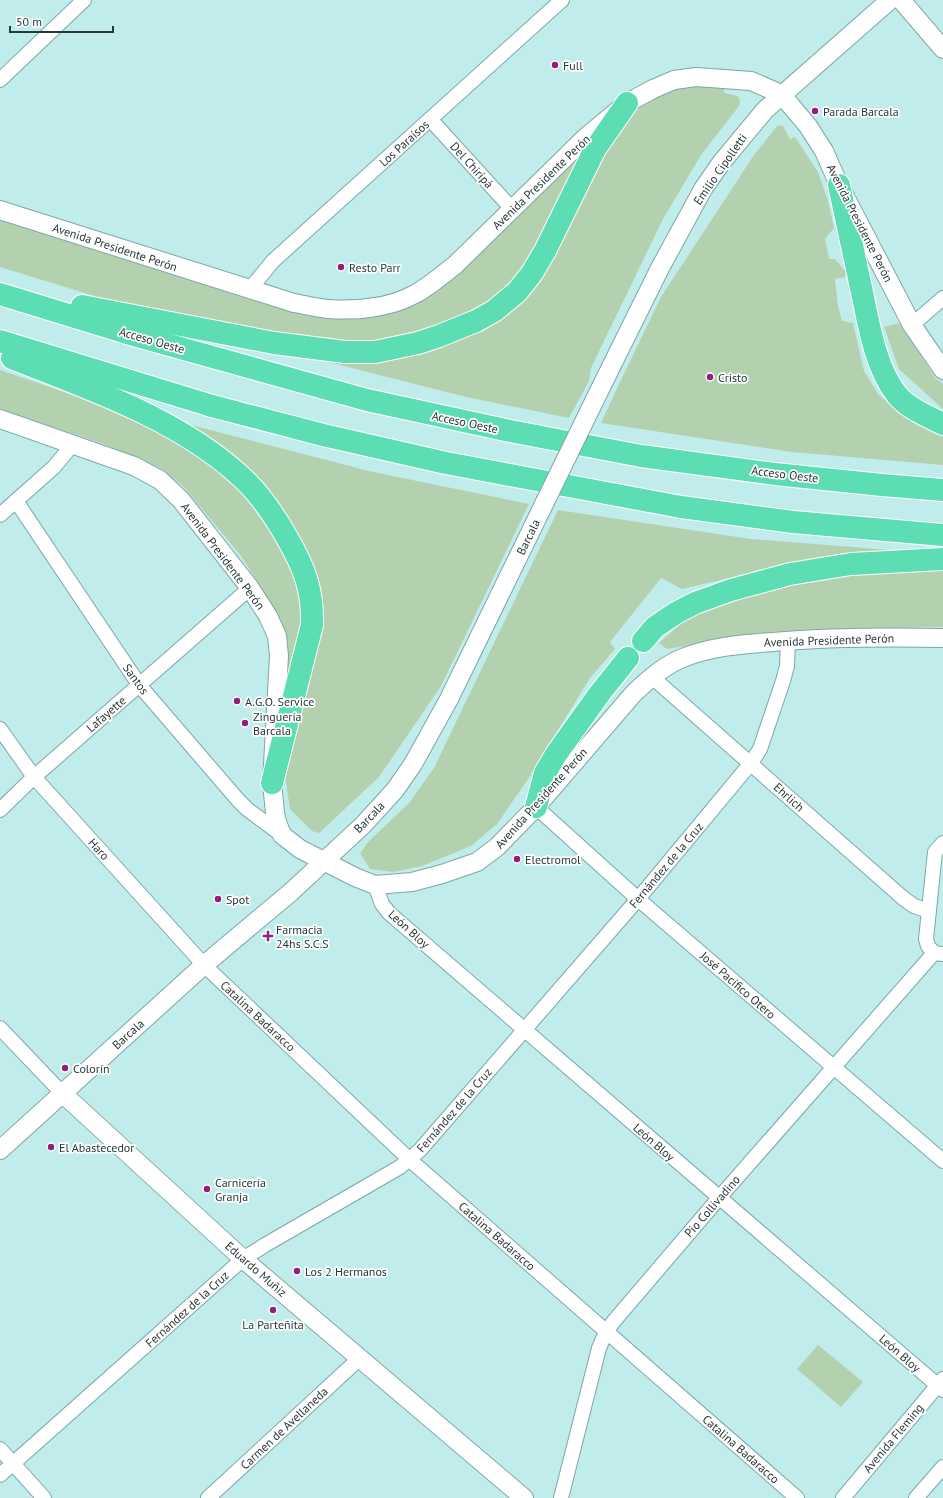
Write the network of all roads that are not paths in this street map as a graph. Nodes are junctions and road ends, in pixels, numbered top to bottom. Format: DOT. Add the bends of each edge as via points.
graph roads {
  1 [pos="84,0"];
  2 [pos="562,0"];
  3 [pos="890,0"];
  4 [pos="901,0"];
  5 [pos="943,49"];
  6 [pos="0,80"];
  7 [pos="782,94"];
  8 [pos="627,103"];
  9 [pos="430,119"];
  10 [pos="839,185"];
  11 [pos="0,210"];
  12 [pos="513,210"];
  13 [pos="0,289"];
  14 [pos="250,289"];
  15 [pos="0,294"];
  16 [pos="943,298"];
  17 [pos="912,325"];
  18 [pos="0,341"];
  19 [pos="0,353"];
  20 [pos="943,370"];
  21 [pos="604,381"];
  22 [pos="0,419"];
  23 [pos="943,424"];
  24 [pos="73,444"];
  25 [pos="943,490"];
  26 [pos="16,501"];
  27 [pos="0,515"];
  28 [pos="943,535"];
  29 [pos="943,560"];
  30 [pos="250,588"];
  31 [pos="943,638"];
  32 [pos="643,641"];
  33 [pos="788,641"];
  34 [pos="628,658"];
  35 [pos="652,677"];
  36 [pos="140,686"];
  37 [pos="0,729"];
  38 [pos="751,763"];
  39 [pos="34,777"];
  40 [pos="272,783"];
  41 [pos="536,807"];
  42 [pos="0,810"];
  43 [pos="282,835"];
  44 [pos="943,843"];
  45 [pos="324,860"];
  46 [pos="375,885"];
  47 [pos="638,899"];
  48 [pos="929,911"];
  49 [pos="938,954"];
  50 [pos="204,965"];
  51 [pos="0,1028"];
  52 [pos="525,1029"];
  53 [pos="834,1067"];
  54 [pos="62,1093"];
  55 [pos="0,1150"];
  56 [pos="410,1160"];
  57 [pos="943,1161"];
  58 [pos="719,1198"];
  59 [pos="243,1259"];
  60 [pos="606,1332"];
  61 [pos="360,1358"];
  62 [pos="941,1385"];
  63 [pos="0,1449"];
  64 [pos="13,1463"];
  65 [pos="943,1467"];
  66 [pos="0,1475"];
  67 [pos="44,1498"];
  68 [pos="208,1498"];
  69 [pos="524,1498"];
  70 [pos="561,1498"];
  71 [pos="797,1498"];
  72 [pos="843,1498"];
  73 [pos="916,1498"];
  1 -- 6 [label="street"];
  2 -- 9 [label="street, Los Paraísos"];
  3 -- 7 [label="street, Emilio Cipolletti"];
  4 -- 5 [label="street"];
  7 -- 8 [label="street, Avenida Presidente Perón" via="751,81 696,77 674,80"];
  7 -- 10 [label="street, Avenida Presidente Perón" via="824,151"];
  7 -- 21 [label="street, Emilio Cipolletti" via="745,132 703,189 660,268"];
  8 -- 12 [label="street, Avenida Presidente Perón" via="586,137"];
  8 -- 13 [label="highway" via="595,149 545,251 517,292 494,312 418,343 375,352 345,352 274,343"];
  9 -- 12 [label="street, Del Chiripá"];
  9 -- 14 [label="street, Los Paraísos" via="273,261"];
  10 -- 17 [label="street, Avenida Presidente Perón"];
  10 -- 23 [label="highway" via="880,365 887,381 908,406"];
  11 -- 14 [label="street, Avenida Presidente Perón"];
  12 -- 14 [label="street, Avenida Presidente Perón" via="435,282 414,295 397,301 353,310 327,309 294,303"];
  15 -- 25 [label="highway, Acceso Oeste" via="137,336 367,400 510,431 641,456 767,473"];
  16 -- 17 [label="street"];
  17 -- 20 [label="street, Avenida Presidente Perón"];
  18 -- 28 [label="highway" via="212,406 446,463 681,507 793,522"];
  19 -- 40 [label="highway" via="110,397 178,430 239,474 282,529 305,573 312,606 312,625"];
  21 -- 45 [label="street, Barcala, bridge" via="449,699 413,764 395,790 363,825"];
  22 -- 24 [label="street, Avenida Presidente Perón"];
  24 -- 26 [label="street" via="54,467"];
  24 -- 30 [label="street, Avenida Presidente Perón" via="134,466 160,480 181,500"];
  26 -- 27 [label="street"];
  26 -- 36 [label="street, Santos"];
  29 -- 32 [label="highway" via="851,564 790,574 695,603 655,627"];
  30 -- 36 [label="street, Lafayette"];
  30 -- 40 [label="street, Avenida Presidente Perón" via="268,616 276,636 279,656"];
  31 -- 33 [label="street, Avenida Presidente Perón" via="838,638"];
  33 -- 35 [label="street, Avenida Presidente Perón" via="738,645 705,651 677,660"];
  33 -- 38 [label="street, Fernández de la Cruz" via="787,666 783,681 760,749"];
  34 -- 41 [label="highway" via="600,692 557,753 545,773"];
  35 -- 38 [label="street, Ehrlich"];
  35 -- 41 [label="street, Avenida Presidente Perón" via="634,693"];
  36 -- 39 [label="street, Lafayette"];
  36 -- 43 [label="street, Santos" via="238,800"];
  37 -- 39 [label="street, Haro"];
  38 -- 47 [label="street, Fernández de la Cruz"];
  38 -- 48 [label="street, Ehrlich" via="903,898 914,906"];
  39 -- 42 [label="street, Lafayette"];
  39 -- 50 [label="street, Haro"];
  40 -- 43 [label="street, Avenida Presidente Perón" via="276,818"];
  41 -- 46 [label="street, Avenida Presidente Perón" via="497,847 477,862 412,882"];
  41 -- 47 [label="street, José Pacífico Otero"];
  43 -- 45 [label="street, Avenida Presidente Perón" via="300,849"];
  44 -- 48 [label="street" via="935,852"];
  45 -- 46 [label="street, Avenida Presidente Perón"];
  45 -- 50 [label="street, Barcala" via="291,892"];
  46 -- 52 [label="street, León Bloy" via="382,904 389,913"];
  47 -- 52 [label="street, Fernández de la Cruz"];
  47 -- 53 [label="street, José Pacífico Otero"];
  48 -- 49 [label="street" via="926,939 928,946"];
  49 -- 53 [label="street, Pio Collivadino"];
  50 -- 54 [label="street, Barcala"];
  50 -- 56 [label="street, Catalina Badaracco"];
  51 -- 54 [label="street, Eduardo Muñiz"];
  52 -- 56 [label="street, Fernández de la Cruz"];
  52 -- 58 [label="street, León Bloy"];
  53 -- 57 [label="street, José Pacífico Otero"];
  53 -- 58 [label="street, Pio Collivadino"];
  54 -- 55 [label="street, Barcala"];
  54 -- 59 [label="street, Eduardo Muñiz"];
  56 -- 59 [label="street, Fernández de la Cruz"];
  56 -- 60 [label="street, Catalina Badaracco"];
  58 -- 60 [label="street, Pio Collivadino"];
  58 -- 62 [label="street, León Bloy"];
  59 -- 61 [label="street, Eduardo Muñiz"];
  59 -- 64 [label="street, Fernández de la Cruz"];
  60 -- 70 [label="street, Pio Collivadino" via="599,1348"];
  60 -- 71 [label="street, Catalina Badaracco"];
  61 -- 68 [label="street, Carmen de Avellaneda"];
  61 -- 69 [label="street, Eduardo Muñiz"];
  62 -- 72 [label="street, Avenida Fleming"];
  63 -- 64 [label="street"];
  64 -- 66 [label="street, Fernández de la Cruz"];
  64 -- 67 [label="street"];
  65 -- 73 [label="street"];
}
